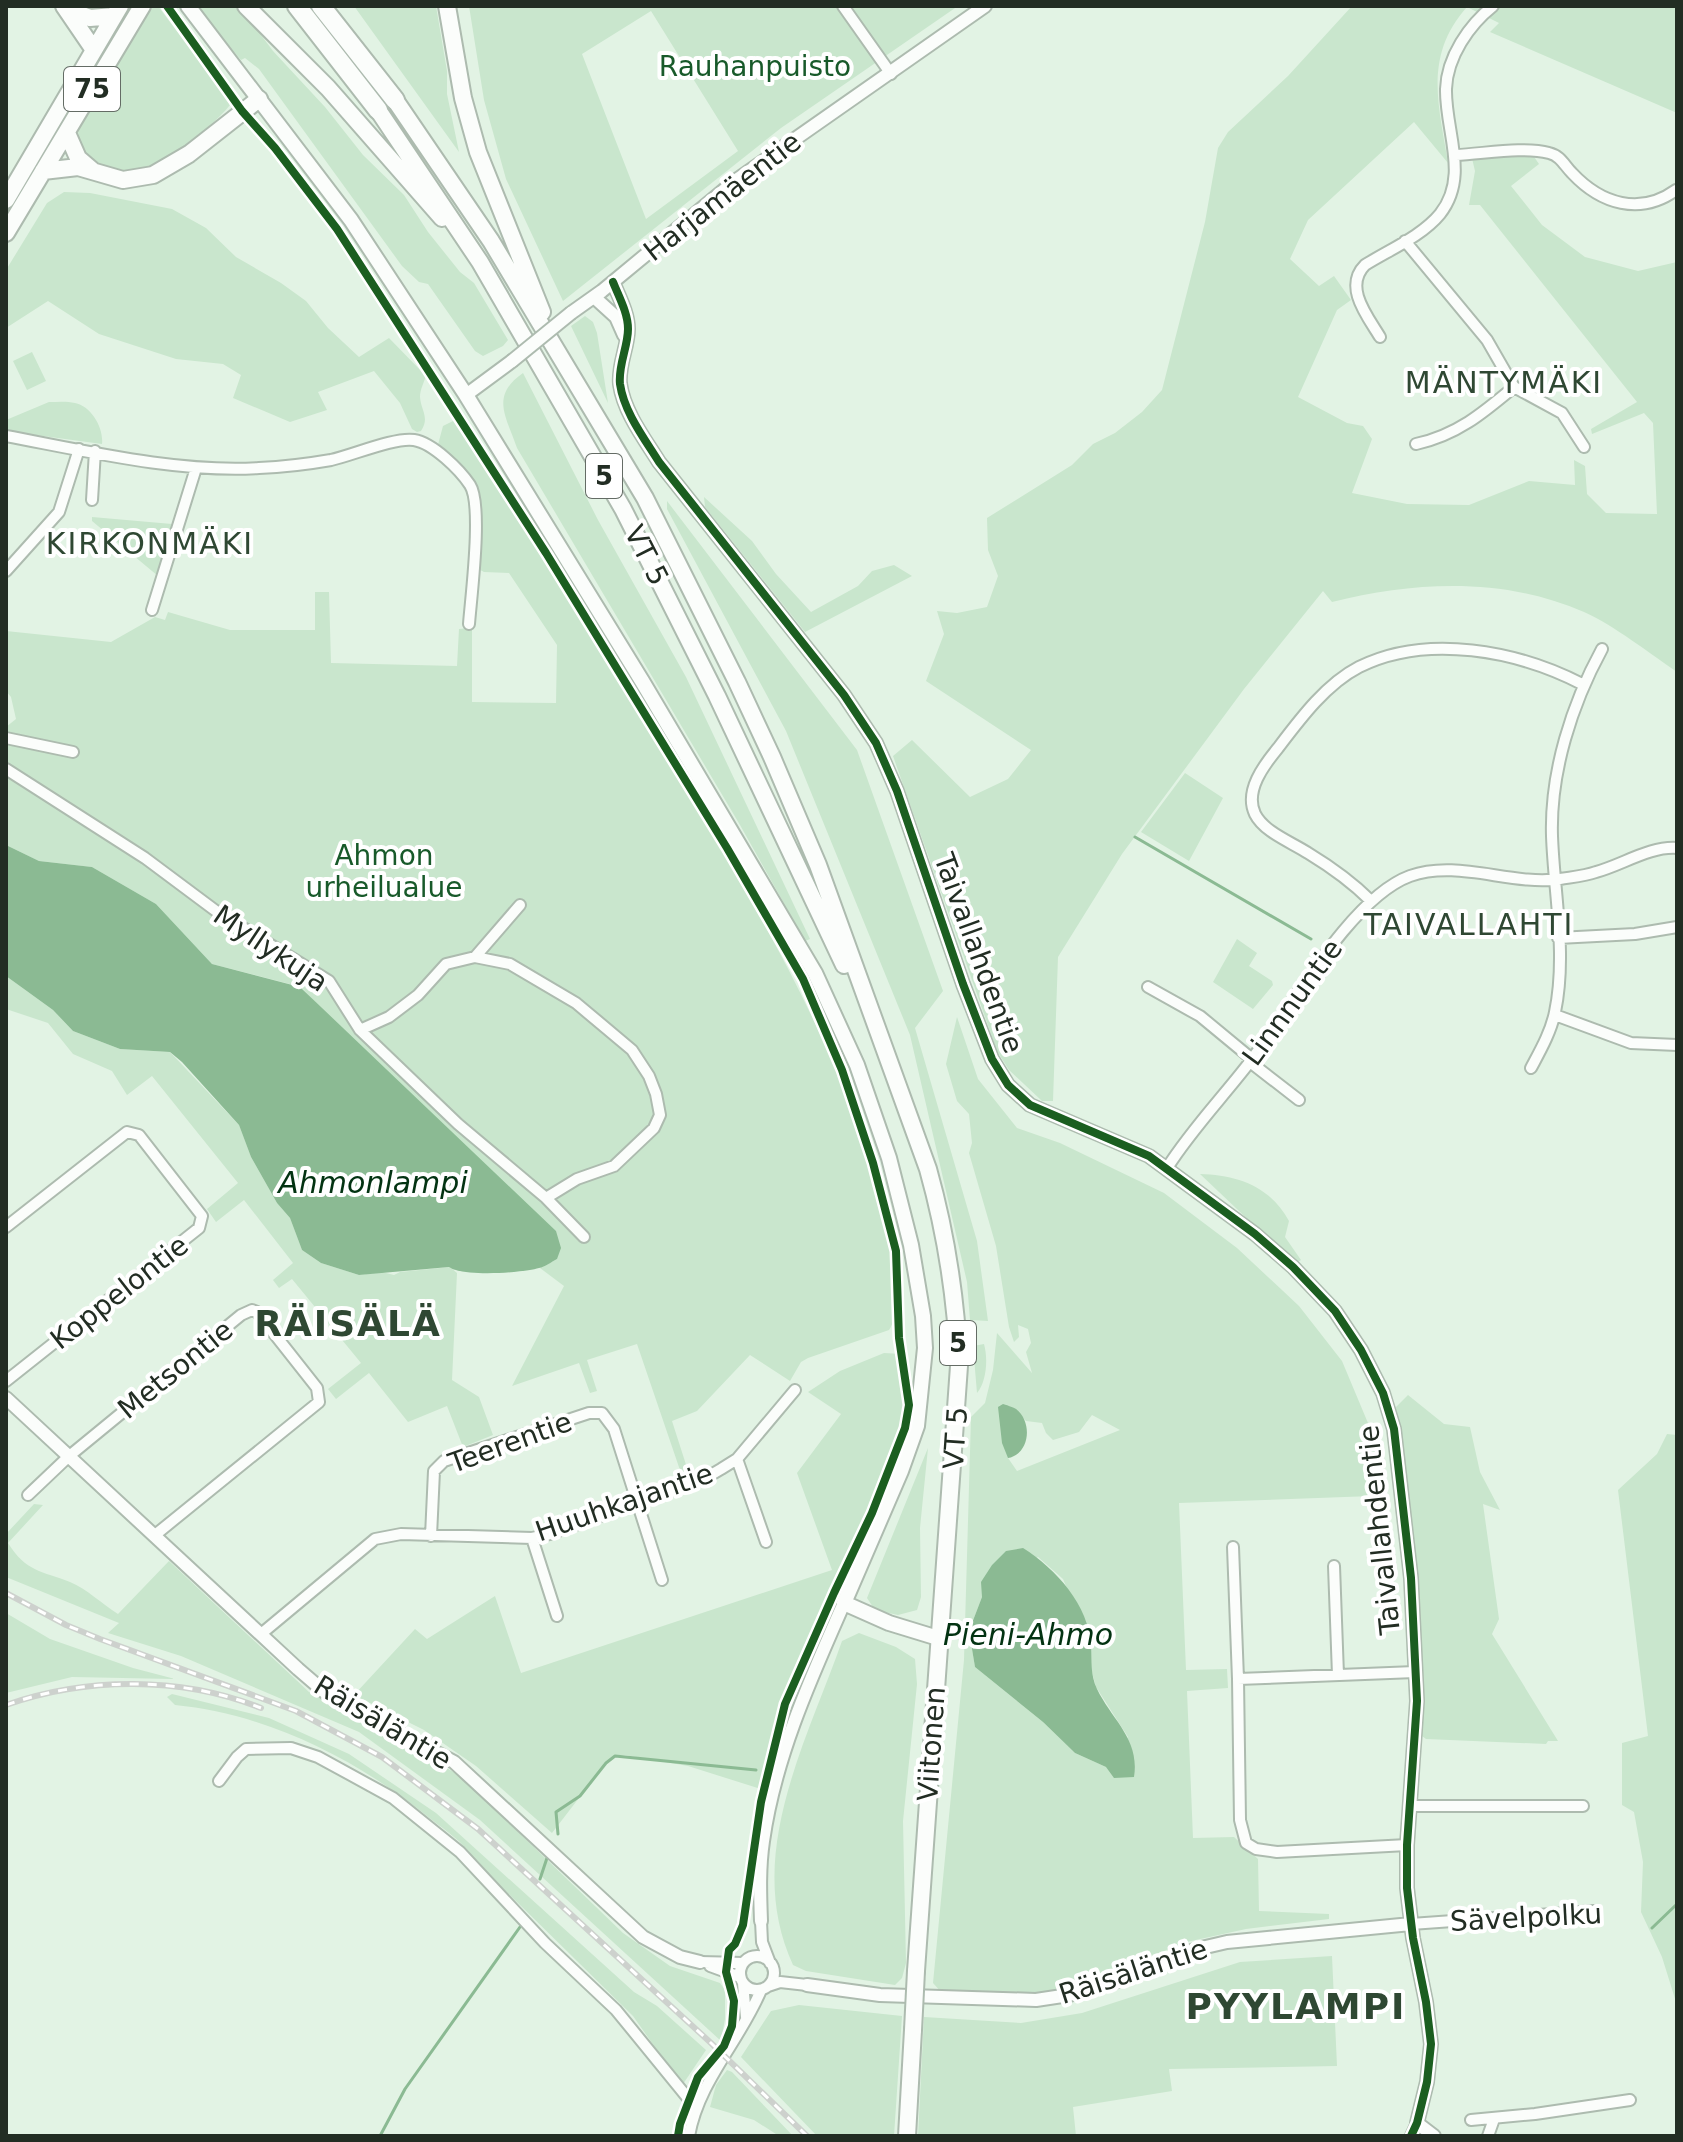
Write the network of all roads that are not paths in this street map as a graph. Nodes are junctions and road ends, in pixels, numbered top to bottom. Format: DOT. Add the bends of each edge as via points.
graph roads {
  1 [pos="188,6"];
  2 [pos="246,6"];
  3 [pos="297,6"];
  4 [pos="321,6"];
  5 [pos="447,6"];
  6 [pos="843,6"];
  7 [pos="985,6"];
  8 [pos="1493,6"];
  9 [pos="141,7"];
  10 [pos="66,8"];
  11 [pos="117,11"];
  12 [pos="94,50"];
  13 [pos="891,74"];
  14 [pos="259,99"];
  15 [pos="395,100"];
  16 [pos="378,110"];
  17 [pos="67,133"];
  18 [pos="1456,155"];
  19 [pos="43,171"];
  20 [pos="93,171"];
  21 [pos="1676,190"];
  22 [pos="6,200"];
  23 [pos="6,233"];
  24 [pos="1405,241"];
  25 [pos="480,262"];
  26 [pos="613,282"];
  27 [pos="594,297"];
  28 [pos="1380,337"];
  29 [pos="625,338"];
  30 [pos="556,351"];
  31 [pos="1514,387"];
  32 [pos="466,395"];
  33 [pos="6,436"];
  34 [pos="1416,444"];
  35 [pos="1584,447"];
  36 [pos="79,449"];
  37 [pos="95,451"];
  38 [pos="196,468"];
  39 [pos="92,500"];
  40 [pos="6,571"];
  41 [pos="152,610"];
  42 [pos="469,624"];
  43 [pos="1602,649"];
  44 [pos="1582,684"];
  45 [pos="6,738"];
  46 [pos="73,752"];
  47 [pos="6,769"];
  48 [pos="1677,848"];
  49 [pos="1556,880"];
  50 [pos="1371,901"];
  51 [pos="520,905"];
  52 [pos="1677,927"];
  53 [pos="1558,938"];
  54 [pos="475,957"];
  55 [pos="1148,987"];
  56 [pos="1555,1015"];
  57 [pos="360,1030"];
  58 [pos="1677,1045"];
  59 [pos="887,1057"];
  60 [pos="1251,1060"];
  61 [pos="1531,1068"];
  62 [pos="1299,1100"];
  63 [pos="1167,1168"];
  64 [pos="546,1198"];
  65 [pos="6,1227"];
  66 [pos="584,1237"];
  67 [pos="6,1381"];
  68 [pos="795,1390"];
  69 [pos="6,1398"];
  70 [pos="68,1457"];
  71 [pos="737,1459"];
  72 [pos="28,1495"];
  73 [pos="638,1502"];
  74 [pos="155,1535"];
  75 [pos="431,1536"];
  76 [pos="532,1538"];
  77 [pos="766,1542"];
  78 [pos="1233,1547"];
  79 [pos="1334,1566"];
  80 [pos="662,1580"];
  81 [pos="844,1603"];
  82 [pos="557,1616"];
  83 [pos="261,1634"];
  84 [pos="938,1638"];
  85 [pos="1415,1672"];
  86 [pos="1338,1675"];
  87 [pos="1238,1679"];
  88 [pos="219,1781"];
  89 [pos="1411,1806"];
  90 [pos="1583,1806"];
  91 [pos="1407,1845"];
  92 [pos="1594,1911"];
  93 [pos="761,1921"];
  94 [pos="1411,1924"];
  95 [pos="745,1961"];
  96 [pos="700,1962"];
  97 [pos="772,1967"];
  98 [pos="742,1980"];
  99 [pos="807,1985"];
  100 [pos="764,1988"];
  101 [pos="746,2021"];
  102 [pos="1630,2100"];
  103 [pos="696,2108"];
  104 [pos="1494,2119"];
  105 [pos="1471,2120"];
  106 [pos="1417,2123"];
  107 [pos="689,2136"];
  108 [pos="907,2136"];
  109 [pos="1411,2136"];
  110 [pos="1434,2136"];
  111 [pos="1488,2136"];
  1 -- 14 [label="main road"];
  2 -- 25 [label="main road" via="328,88"];
  3 -- 16 [label="highway, VT 5 / 5"];
  4 -- 15 [label="highway, VT 5 / 5"];
  5 -- 30 [label="main road" via="478,152"];
  6 -- 13 [label="street"];
  7 -- 13 [label="street, Harjamäentie"];
  8 -- 18 [label="street" via="1476,19 1448,74"];
  9 -- 17 [label="main road, 75"];
  10 -- 11 [label="main road" via="90,18"];
  10 -- 12 [label="main road"];
  11 -- 12 [label="main road, 75"];
  12 -- 22 [label="main road, 75"];
  13 -- 26 [label="street, Harjamäentie" via="735,181"];
  14 -- 20 [label="main road" via="153,175 123,180"];
  14 -- 32 [label="main road" via="351,220"];
  15 -- 30 [label="main road, VT 5 / 5" via="491,241"];
  16 -- 25 [label="main road, VT 5 / 5"];
  17 -- 19 [label="main road, 75"];
  17 -- 20 [label="main road" via="78,158"];
  18 -- 21 [label="street" via="1547,152 1589,189 1619,203 1639,206"];
  18 -- 24 [label="street" via="1452,190 1441,213"];
  19 -- 20 [label="main road" via="68,166"];
  19 -- 23 [label="main road, 75"];
  24 -- 28 [label="street" via="1365,265 1355,280 1361,307"];
  24 -- 31 [label="street" via="1487,340"];
  25 -- 59 [label="main road, VT 5 / 5" via="623,509"];
  26 -- 27 [label="street, Harjamäentie"];
  26 -- 29 [label="street, Taivallahdentie" via="627,321"];
  27 -- 29 [label="street" via="616,317"];
  27 -- 32 [label="street, Harjamäentie, bridge"];
  29 -- 63 [label="street, Taivallahdentie" via="620,383 646,441 876,743 963,984 1008,1085 1030,1105"];
  30 -- 59 [label="main road, VT 5 / 5" via="645,498 772,757 818,865"];
  31 -- 34 [label="street" via="1467,426"];
  31 -- 35 [label="street" via="1562,413"];
  32 -- 81 [label="main road" via="815,973 857,1065 889,1158 923,1316 921,1405 901,1471"];
  33 -- 36 [label="street"];
  36 -- 37 [label="street"];
  36 -- 40 [label="street" via="59,512"];
  37 -- 38 [label="street"];
  37 -- 39 [label="street"];
  38 -- 41 [label="street"];
  38 -- 42 [label="street" via="302,464 399,441 425,444 471,486 476,500"];
  43 -- 44 [label="street"];
  44 -- 49 [label="street" via="1559,766 1552,834"];
  44 -- 50 [label="street" via="1505,657 1431,648 1357,668 1322,696 1272,755 1251,804 1261,823 1343,876"];
  45 -- 46 [label="street"];
  47 -- 57 [label="street, Myllykuja" via="329,981"];
  48 -- 49 [label="street, Linnnuntie"];
  49 -- 50 [label="street, Linnnuntie" via="1435,871 1411,876"];
  49 -- 53 [label="street"];
  50 -- 60 [label="street, Linnnuntie"];
  51 -- 54 [label="street"];
  52 -- 53 [label="street"];
  53 -- 56 [label="street"];
  54 -- 57 [label="street" via="446,964 418,995"];
  54 -- 64 [label="street" via="510,964 576,1003 632,1050 656,1094 660,1115 645,1138 614,1166"];
  55 -- 60 [label="street" via="1200,1016"];
  56 -- 58 [label="street" via="1631,1043"];
  56 -- 61 [label="street"];
  57 -- 64 [label="street, Myllykuja" via="458,1124"];
  59 -- 84 [label="main road, VT 5 / 5" via="942,1216 958,1331 957,1420"];
  60 -- 62 [label="street"];
  60 -- 63 [label="street, Linnnuntie"];
  63 -- 85 [label="street, Taivallahdentie" via="1255,1234 1316,1289 1361,1350 1383,1393 1394,1429 1405,1524"];
  64 -- 66 [label="street, Myllykuja"];
  65 -- 67 [label="street, Koppelontie" via="127,1132 141,1138 202,1216 196,1230"];
  68 -- 71 [label="street, Huuhkajantie"];
  69 -- 70 [label="street, Räisäläntie"];
  70 -- 72 [label="street"];
  70 -- 74 [label="street, Räisäläntie"];
  70 -- 74 [label="street, Metsontie" via="241,1315 252,1310 260,1314 317,1388 319,1402"];
  71 -- 73 [label="street, Huuhkajantie" via="704,1479"];
  71 -- 77 [label="street"];
  73 -- 75 [label="street, Teerentie" via="609,1419 589,1413 444,1461 434,1471"];
  73 -- 76 [label="street, Huuhkajantie"];
  73 -- 80 [label="street"];
  74 -- 83 [label="street, Räisäläntie"];
  75 -- 76 [label="street, Huuhkajantie"];
  75 -- 83 [label="street, Huuhkajantie" via="375,1539"];
  76 -- 82 [label="street"];
  78 -- 87 [label="street"];
  79 -- 86 [label="street"];
  81 -- 84 [label="main road"];
  81 -- 93 [label="street" via="798,1707 771,1802 763,1841"];
  83 -- 96 [label="street, Räisäläntie" via="327,1694 454,1762 643,1937"];
  84 -- 108 [label="main road, Viitonen / 5, bridge"];
  85 -- 86 [label="street"];
  85 -- 89 [label="street, Taivallahdentie"];
  86 -- 87 [label="street"];
  87 -- 91 [label="street" via="1240,1820 1246,1843 1277,1852"];
  88 -- 103 [label="street" via="246,1749 291,1748 393,1798 460,1852 616,2010"];
  89 -- 90 [label="street"];
  89 -- 91 [label="street, Taivallahdentie"];
  91 -- 94 [label="street, Taivallahdentie"];
  92 -- 94 [label="street, Sävelpolku"];
  93 -- 95 [label="street" via="754,1951"];
  93 -- 97 [label="street"];
  94 -- 99 [label="street, Räisäläntie" via="1227,1942 1107,1985 1036,2000 880,1995"];
  94 -- 106 [label="street, Taivallahdentie" via="1431,2044"];
  95 -- 96 [label="street"];
  95 -- 97 [label="street" via="758,1957"];
  95 -- 98 [label="street"];
  96 -- 98 [label="street"];
  97 -- 99 [label="street" via="781,1977"];
  97 -- 100 [label="street" via="771,1981"];
  98 -- 100 [label="street" via="751,1989"];
  98 -- 101 [label="street"];
  99 -- 100 [label="street" via="780,1982"];
  100 -- 101 [label="street"];
  101 -- 103 [label="street"];
  102 -- 104 [label="street"];
  103 -- 107 [label="street"];
  104 -- 105 [label="street"];
  104 -- 111 [label="street"];
  106 -- 109 [label="street"];
  106 -- 110 [label="street"];
}
